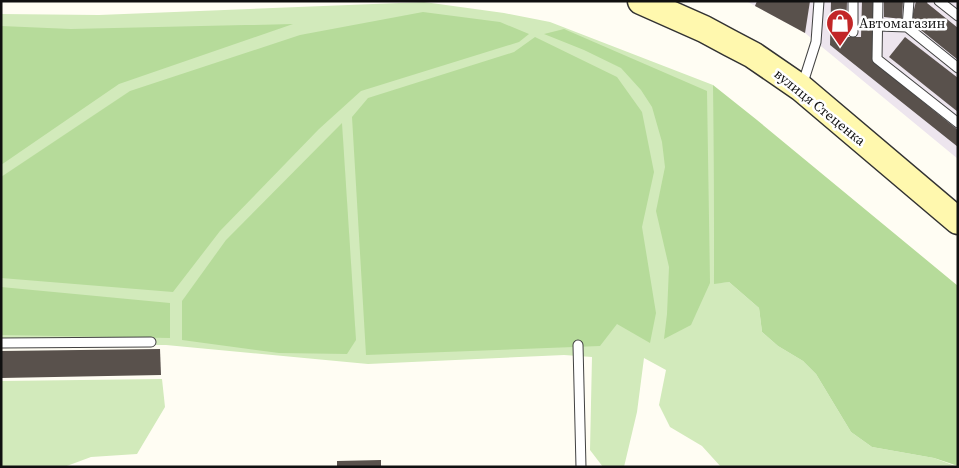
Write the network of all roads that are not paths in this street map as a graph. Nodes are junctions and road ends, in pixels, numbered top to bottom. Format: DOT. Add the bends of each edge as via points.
graph roads {
  1 [pos="819,1"];
  2 [pos="853,1"];
  3 [pos="878,1"];
  4 [pos="909,1"];
  5 [pos="939,1"];
  6 [pos="654,4"];
  7 [pos="958,16"];
  8 [pos="878,26"];
  9 [pos="907,27"];
  10 [pos="854,32"];
  11 [pos="958,68"];
  12 [pos="801,88"];
  13 [pos="958,122"];
  14 [pos="958,221"];
  15 [pos="151,342"];
  16 [pos="1,343"];
  17 [pos="578,345"];
  18 [pos="581,467"];
  1 -- 12 [label="lane" via="816,42"];
  2 -- 10 [label="lane"];
  3 -- 8 [label="lane"];
  4 -- 9 [label="lane"];
  5 -- 7 [label="lane"];
  6 -- 12 [label="main road, вулиця Стеценка" via="753,55"];
  8 -- 9 [label="lane"];
  8 -- 13 [label="lane" via="877,59"];
  9 -- 11 [label="lane"];
  12 -- 14 [label="main road, вулиця Стеценка"];
  15 -- 16 [label="lane"];
  17 -- 18 [label="lane"];
}
